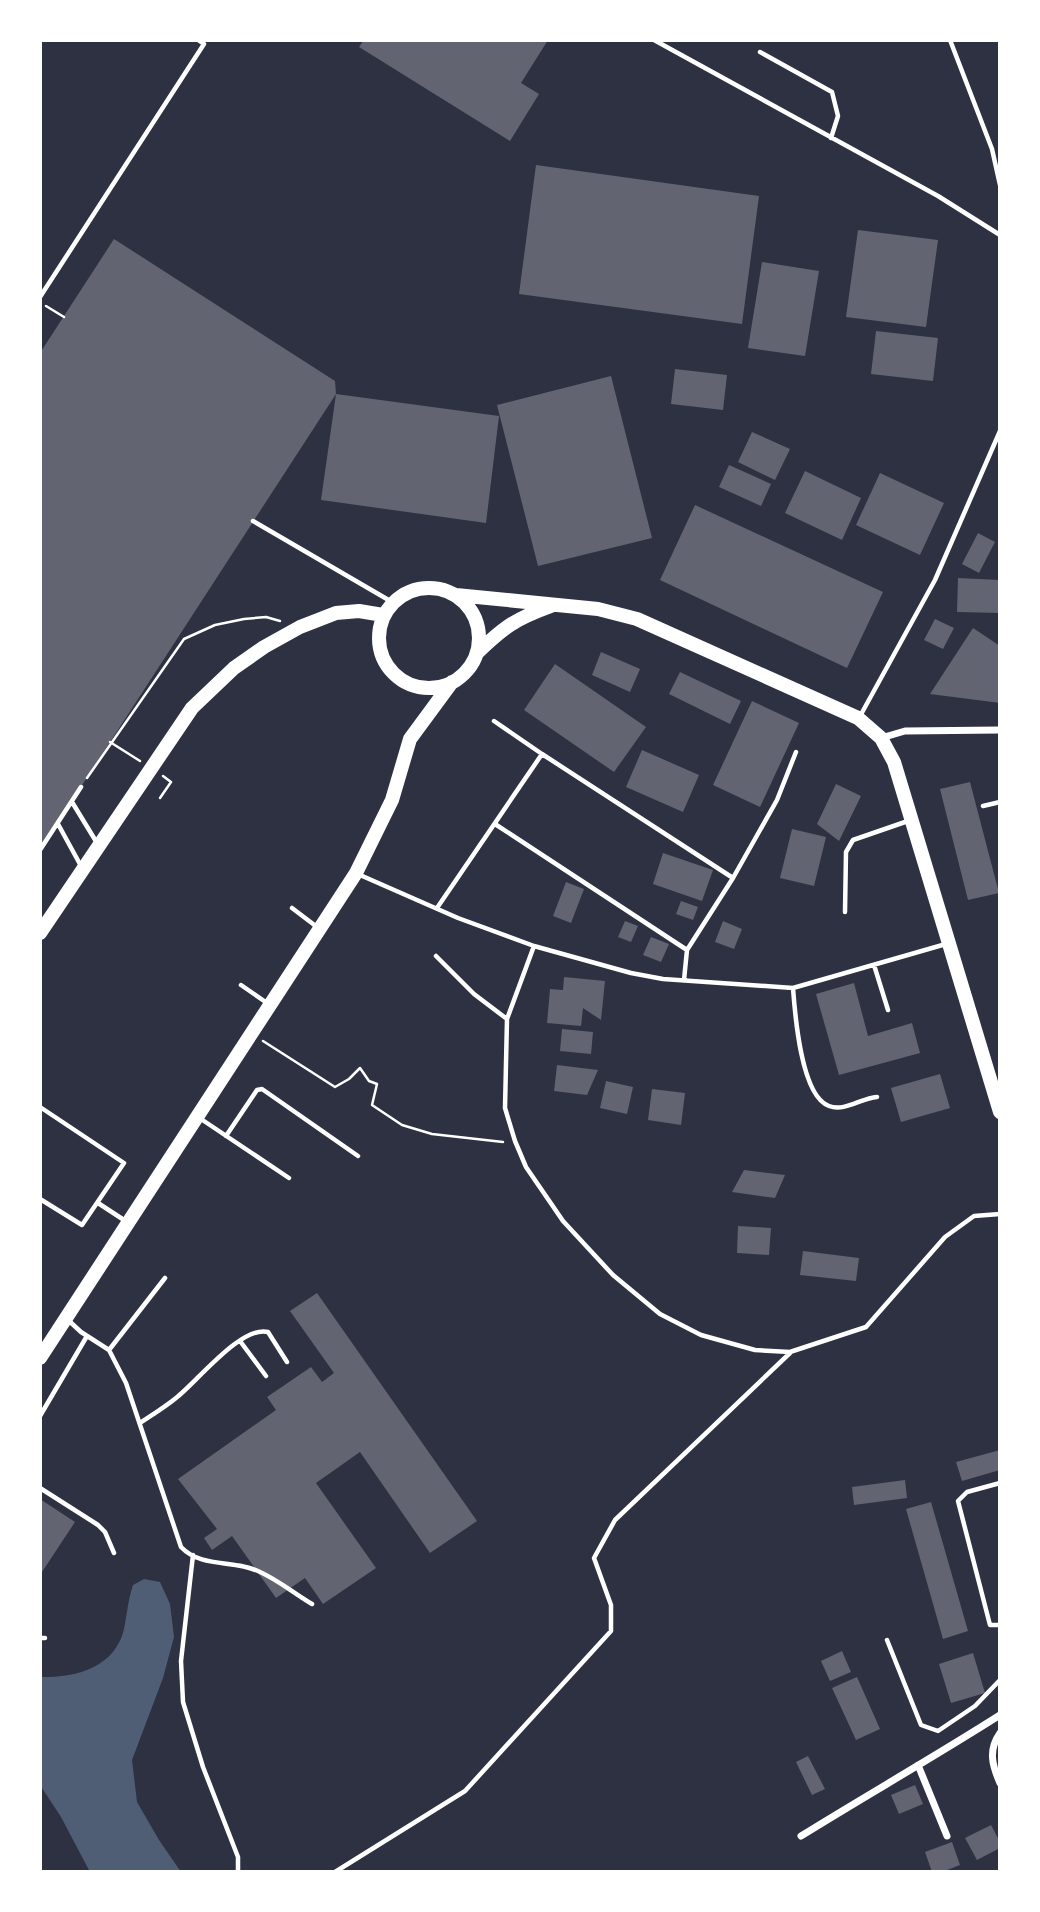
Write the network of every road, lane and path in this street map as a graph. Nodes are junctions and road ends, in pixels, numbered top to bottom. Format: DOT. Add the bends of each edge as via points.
graph roads {
  1 [pos="198,40"];
  2 [pos="654,40"];
  3 [pos="950,40"];
  4 [pos="760,52"];
  5 [pos="831,138"];
  6 [pos="1000,185"];
  7 [pos="1000,235"];
  8 [pos="40,300"];
  9 [pos="64,317"];
  10 [pos="1000,431"];
  11 [pos="253,521"];
  12 [pos="456,595"];
  13 [pos="392,602"];
  14 [pos="555,605"];
  15 [pos="383,615"];
  16 [pos="300,626"];
  17 [pos="477,653"];
  18 [pos="452,682"];
  19 [pos="859,718"];
  20 [pos="494,721"];
  21 [pos="1000,730"];
  22 [pos="881,738"];
  23 [pos="796,752"];
  24 [pos="542,754"];
  25 [pos="171,782"];
  26 [pos="81,787"];
  27 [pos="160,798"];
  28 [pos="72,802"];
  29 [pos="1000,802"];
  30 [pos="983,806"];
  31 [pos="912,820"];
  32 [pos="58,824"];
  33 [pos="495,824"];
  34 [pos="99,847"];
  35 [pos="40,850"];
  36 [pos="83,870"];
  37 [pos="356,873"];
  38 [pos="733,878"];
  39 [pos="292,908"];
  40 [pos="437,908"];
  41 [pos="845,912"];
  42 [pos="321,929"];
  43 [pos="40,933"];
  44 [pos="949,943"];
  45 [pos="534,946"];
  46 [pos="687,950"];
  47 [pos="436,956"];
  48 [pos="874,965"];
  49 [pos="684,980"];
  50 [pos="241,985"];
  51 [pos="793,988"];
  52 [pos="270,1006"];
  53 [pos="888,1010"];
  54 [pos="507,1019"];
  55 [pos="251,1034"];
  56 [pos="877,1097"];
  57 [pos="40,1107"];
  58 [pos="1000,1112"];
  59 [pos="198,1116"];
  60 [pos="226,1136"];
  61 [pos="515,1141"];
  62 [pos="358,1156"];
  63 [pos="289,1178"];
  64 [pos="40,1199"];
  65 [pos="98,1203"];
  66 [pos="1000,1214"];
  67 [pos="127,1223"];
  68 [pos="165,1278"];
  69 [pos="66,1318"];
  70 [pos="87,1336"];
  71 [pos="240,1341"];
  72 [pos="109,1350"];
  73 [pos="790,1352"];
  74 [pos="40,1358"];
  75 [pos="287,1362"];
  76 [pos="265,1376"];
  77 [pos="40,1416"];
  78 [pos="140,1423"];
  79 [pos="1000,1483"];
  80 [pos="40,1488"];
  81 [pos="114,1553"];
  82 [pos="193,1555"];
  83 [pos="312,1604"];
  84 [pos="1000,1625"];
  85 [pos="887,1640"];
  86 [pos="1000,1680"];
  87 [pos="1000,1715"];
  88 [pos="1000,1733"];
  89 [pos="918,1765"];
  90 [pos="1000,1783"];
  91 [pos="801,1836"];
  92 [pos="947,1836"];
  93 [pos="238,1872"];
  94 [pos="335,1872"];
  1 -- 8 [label="lane" via="204,44"];
  2 -- 5 [label="lane"];
  3 -- 6 [label="lane" via="992,149"];
  4 -- 5 [label="lane" via="832,92 838,116"];
  5 -- 7 [label="lane"];
  8 -- 9 [label="path"];
  10 -- 19 [label="lane" via="935,580"];
  11 -- 13 [label="lane"];
  12 -- 13 [label="main road" via="423,587"];
  12 -- 14 [label="main road"];
  12 -- 17 [label="main road" via="476,621"];
  13 -- 15 [label="main road"];
  14 -- 17 [label="main road" via="519,618"];
  14 -- 19 [label="main road" via="637,619"];
  15 -- 16 [label="main road" via="336,613"];
  15 -- 18 [label="main road" via="379,646 393,674 421,687"];
  16 -- 26 [label="path" via="266,617 244,619 184,639"];
  16 -- 34 [label="main road" via="233,668 192,708"];
  17 -- 18 [label="main road" via="463,675"];
  18 -- 37 [label="main road" via="410,740 392,800"];
  19 -- 22 [label="main road"];
  20 -- 24 [label="lane"];
  21 -- 22 [label="street" via="905,731"];
  22 -- 31 [label="main road" via="894,762"];
  23 -- 38 [label="lane" via="777,800"];
  24 -- 33 [label="lane"];
  24 -- 38 [label="lane"];
  25 -- 27 [label="path"];
  26 -- 28 [label="lane"];
  28 -- 32 [label="lane"];
  28 -- 34 [label="lane"];
  29 -- 30 [label="lane"];
  31 -- 41 [label="lane" via="849,844"];
  31 -- 44 [label="main road"];
  32 -- 35 [label="lane"];
  32 -- 36 [label="lane"];
  33 -- 40 [label="lane"];
  33 -- 46 [label="lane"];
  34 -- 36 [label="main road"];
  36 -- 43 [label="main road"];
  37 -- 40 [label="lane"];
  37 -- 42 [label="main road"];
  38 -- 46 [label="lane"];
  39 -- 42 [label="lane"];
  40 -- 45 [label="lane"];
  42 -- 52 [label="main road"];
  44 -- 48 [label="lane"];
  44 -- 58 [label="main road"];
  45 -- 49 [label="lane" via="631,973"];
  45 -- 54 [label="lane"];
  46 -- 49 [label="lane"];
  47 -- 54 [label="lane"];
  48 -- 51 [label="lane"];
  48 -- 53 [label="lane"];
  49 -- 51 [label="lane"];
  50 -- 52 [label="lane"];
  51 -- 56 [label="lane" via="810,1087 818,1098 828,1106 842,1108"];
  52 -- 55 [label="main road"];
  54 -- 61 [label="lane" via="505,1108"];
  55 -- 59 [label="main road"];
  55 -- 61 [label="path" via="335,1087 360,1068 377,1084 372,1105 401,1125 432,1134"];
  57 -- 65 [label="lane" via="124,1163"];
  59 -- 60 [label="lane"];
  59 -- 67 [label="main road"];
  60 -- 62 [label="lane" via="260,1089"];
  60 -- 63 [label="lane"];
  61 -- 73 [label="lane" via="526,1167 563,1221 614,1275 660,1314 701,1335 755,1350"];
  64 -- 65 [label="lane" via="82,1225"];
  65 -- 67 [label="lane"];
  66 -- 73 [label="lane" via="974,1216 945,1237 866,1326"];
  67 -- 69 [label="main road"];
  68 -- 72 [label="lane"];
  69 -- 70 [label="lane"];
  69 -- 74 [label="main road"];
  70 -- 72 [label="lane"];
  70 -- 77 [label="lane"];
  71 -- 75 [label="lane" via="268,1332"];
  71 -- 76 [label="lane"];
  71 -- 78 [label="lane" via="177,1398"];
  72 -- 78 [label="lane"];
  73 -- 94 [label="lane" via="615,1520 594,1558 611,1605 611,1631 465,1791"];
  78 -- 82 [label="lane" via="178,1542"];
  79 -- 84 [label="lane" via="967,1492 958,1501 990,1625"];
  80 -- 81 [label="lane" via="106,1532"];
  82 -- 83 [label="lane" via="259,1571"];
  82 -- 93 [label="lane" via="181,1661 183,1702 202,1767 238,1857"];
  85 -- 86 [label="lane" via="922,1725 938,1731 975,1706"];
  87 -- 89 [label="street"];
  88 -- 90 [label="street" via="991,1745"];
  89 -- 91 [label="street"];
  89 -- 92 [label="street"];
}
